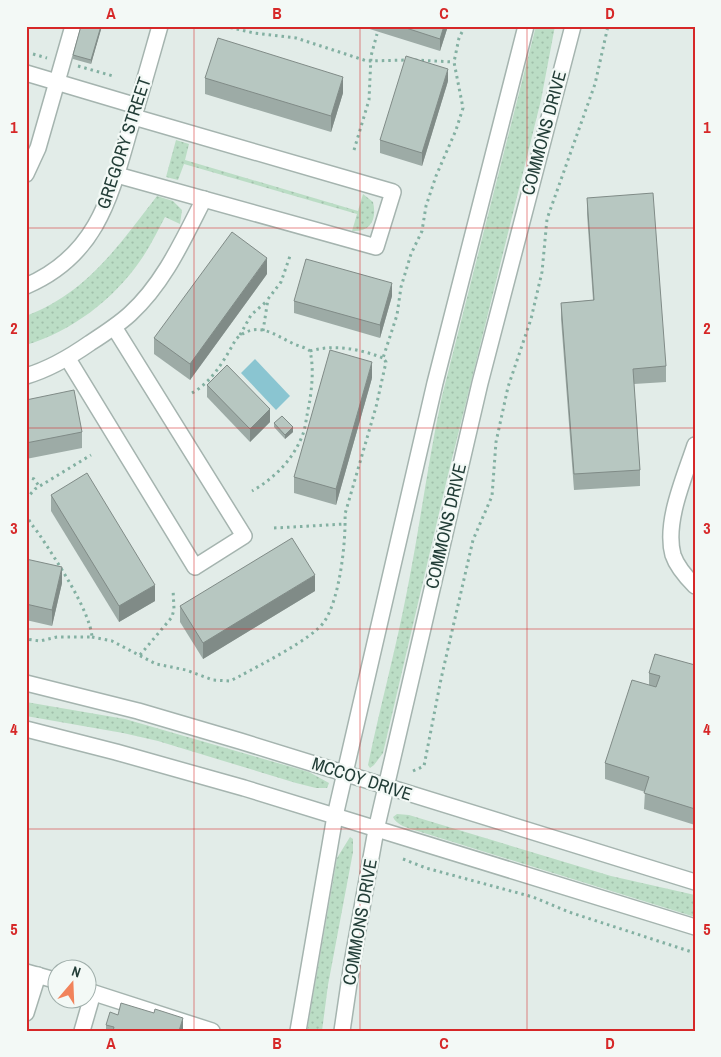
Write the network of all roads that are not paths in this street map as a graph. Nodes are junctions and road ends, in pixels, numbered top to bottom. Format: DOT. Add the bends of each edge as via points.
graph roads {
  1 [pos="73,26"];
  2 [pos="160,26"];
  3 [pos="526,26"];
  4 [pos="573,26"];
  5 [pos="26,73"];
  6 [pos="56,82"];
  7 [pos="135,111"];
  8 [pos="26,174"];
  9 [pos="117,175"];
  10 [pos="204,199"];
  11 [pos="26,286"];
  12 [pos="114,327"];
  13 [pos="68,359"];
  14 [pos="26,376"];
  15 [pos="695,445"];
  16 [pos="695,586"];
  17 [pos="26,683"];
  18 [pos="26,729"];
  19 [pos="345,773"];
  20 [pos="387,787"];
  21 [pos="334,816"];
  22 [pos="376,830"];
  23 [pos="695,882"];
  24 [pos="695,927"];
  25 [pos="32,974"];
  26 [pos="48,979"];
  27 [pos="98,995"];
  28 [pos="86,1010"];
  29 [pos="26,1013"];
  30 [pos="82,1031"];
  31 [pos="212,1031"];
  32 [pos="298,1031"];
  33 [pos="342,1031"];
  1 -- 6 [label="street"];
  2 -- 7 [label="street, GREGORY STREET"];
  3 -- 19 [label="street" via="435,383"];
  4 -- 20 [label="street, COMMONS DRIVE" via="478,393"];
  5 -- 6 [label="street"];
  6 -- 7 [label="street"];
  6 -- 8 [label="street" via="38,148"];
  7 -- 9 [label="street, GREGORY STREET"];
  7 -- 10 [label="street" via="392,192 376,247"];
  9 -- 10 [label="street"];
  9 -- 11 [label="street, GREGORY STREET" via="93,230 72,257 43,279"];
  10 -- 12 [label="street" via="168,267 131,314"];
  12 -- 13 [label="street"];
  12 -- 13 [label="street" via="244,536 195,567"];
  13 -- 14 [label="street"];
  15 -- 16 [label="street" via="671,534 673,555 681,571"];
  17 -- 19 [label="street, MCCOY DRIVE" via="138,711"];
  18 -- 21 [label="street"];
  19 -- 20 [label="street, MCCOY DRIVE"];
  19 -- 21 [label="street"];
  20 -- 22 [label="street, COMMONS DRIVE"];
  20 -- 23 [label="street, MCCOY DRIVE"];
  21 -- 22 [label="street"];
  21 -- 32 [label="street"];
  22 -- 24 [label="street"];
  22 -- 33 [label="street, COMMONS DRIVE"];
  25 -- 26 [label="street"];
  25 -- 29 [label="street"];
  27 -- 31 [label="street"];
  28 -- 30 [label="street"];
}
